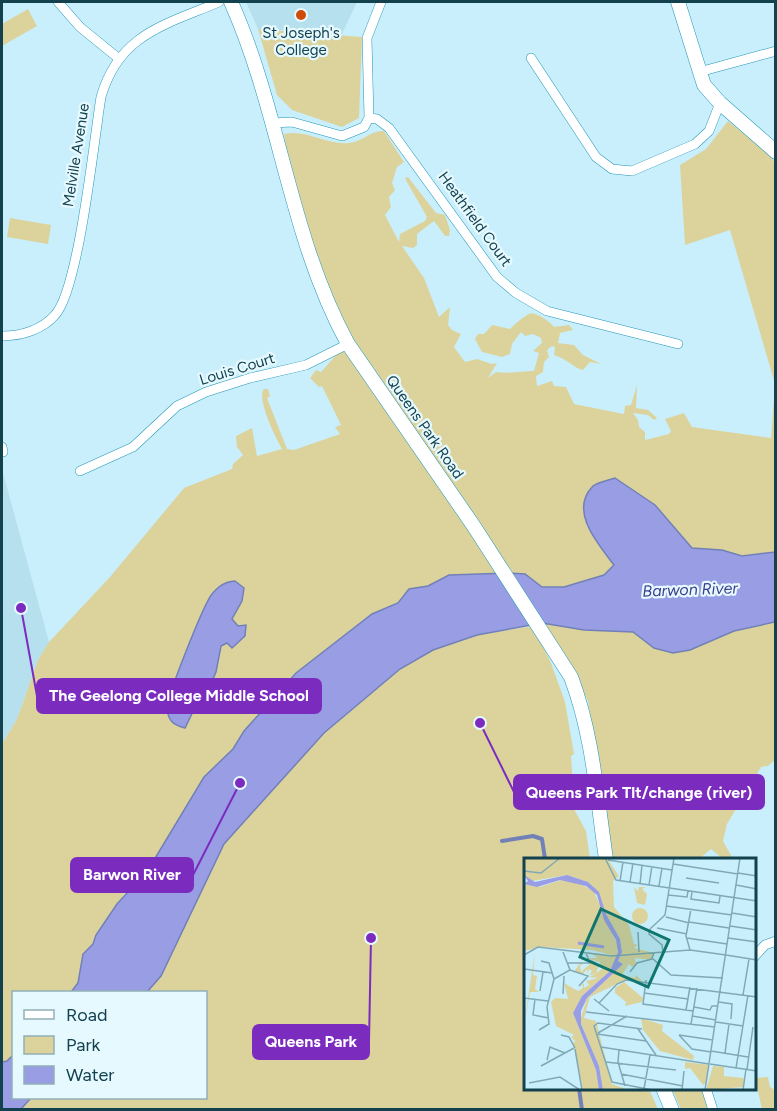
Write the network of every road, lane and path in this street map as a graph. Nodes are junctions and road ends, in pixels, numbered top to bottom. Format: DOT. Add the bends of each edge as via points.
graph roads {
  1 [pos="58,2"];
  2 [pos="219,2"];
  3 [pos="231,2"];
  4 [pos="381,2"];
  5 [pos="678,2"];
  6 [pos="776,51"];
  7 [pos="118,58"];
  8 [pos="531,58"];
  9 [pos="699,72"];
  10 [pos="720,104"];
  11 [pos="369,118"];
  12 [pos="273,123"];
  13 [pos="776,152"];
  14 [pos="2,336"];
  15 [pos="348,344"];
  16 [pos="678,344"];
  17 [pos="80,471"];
  18 [pos="606,858"];
  19 [pos="776,941"];
  20 [pos="756,955"];
  21 [pos="663,1090"];
  22 [pos="706,1090"];
  23 [pos="672,1110"];
  24 [pos="713,1110"];
  1 -- 7 [label="street" via="80,27"];
  2 -- 7 [label="street, Melville Avenue" via="134,41"];
  3 -- 12 [label="main road, Queens Park Road"];
  4 -- 11 [label="street" via="367,38"];
  5 -- 9 [label="main road"];
  6 -- 9 [label="street"];
  7 -- 14 [label="street, Melville Avenue" via="101,97 70,286 55,315 26,333"];
  8 -- 10 [label="street" via="596,157 612,169 632,171 695,144 709,131"];
  9 -- 10 [label="main road"];
  10 -- 13 [label="main road"];
  11 -- 12 [label="street" via="364,128 342,136 292,122"];
  11 -- 16 [label="street, Heathfield Court" via="389,128 497,277 516,293 547,311"];
  12 -- 15 [label="main road, Queens Park Road" via="317,282"];
  15 -- 17 [label="street, Louis Court" via="323,359 250,378 177,406 132,447"];
  15 -- 18 [label="main road, Queens Park Road" via="473,525 571,677 581,703"];
  19 -- 20 [label="street"];
  21 -- 23 [label="main road"];
  22 -- 24 [label="street"];
}
